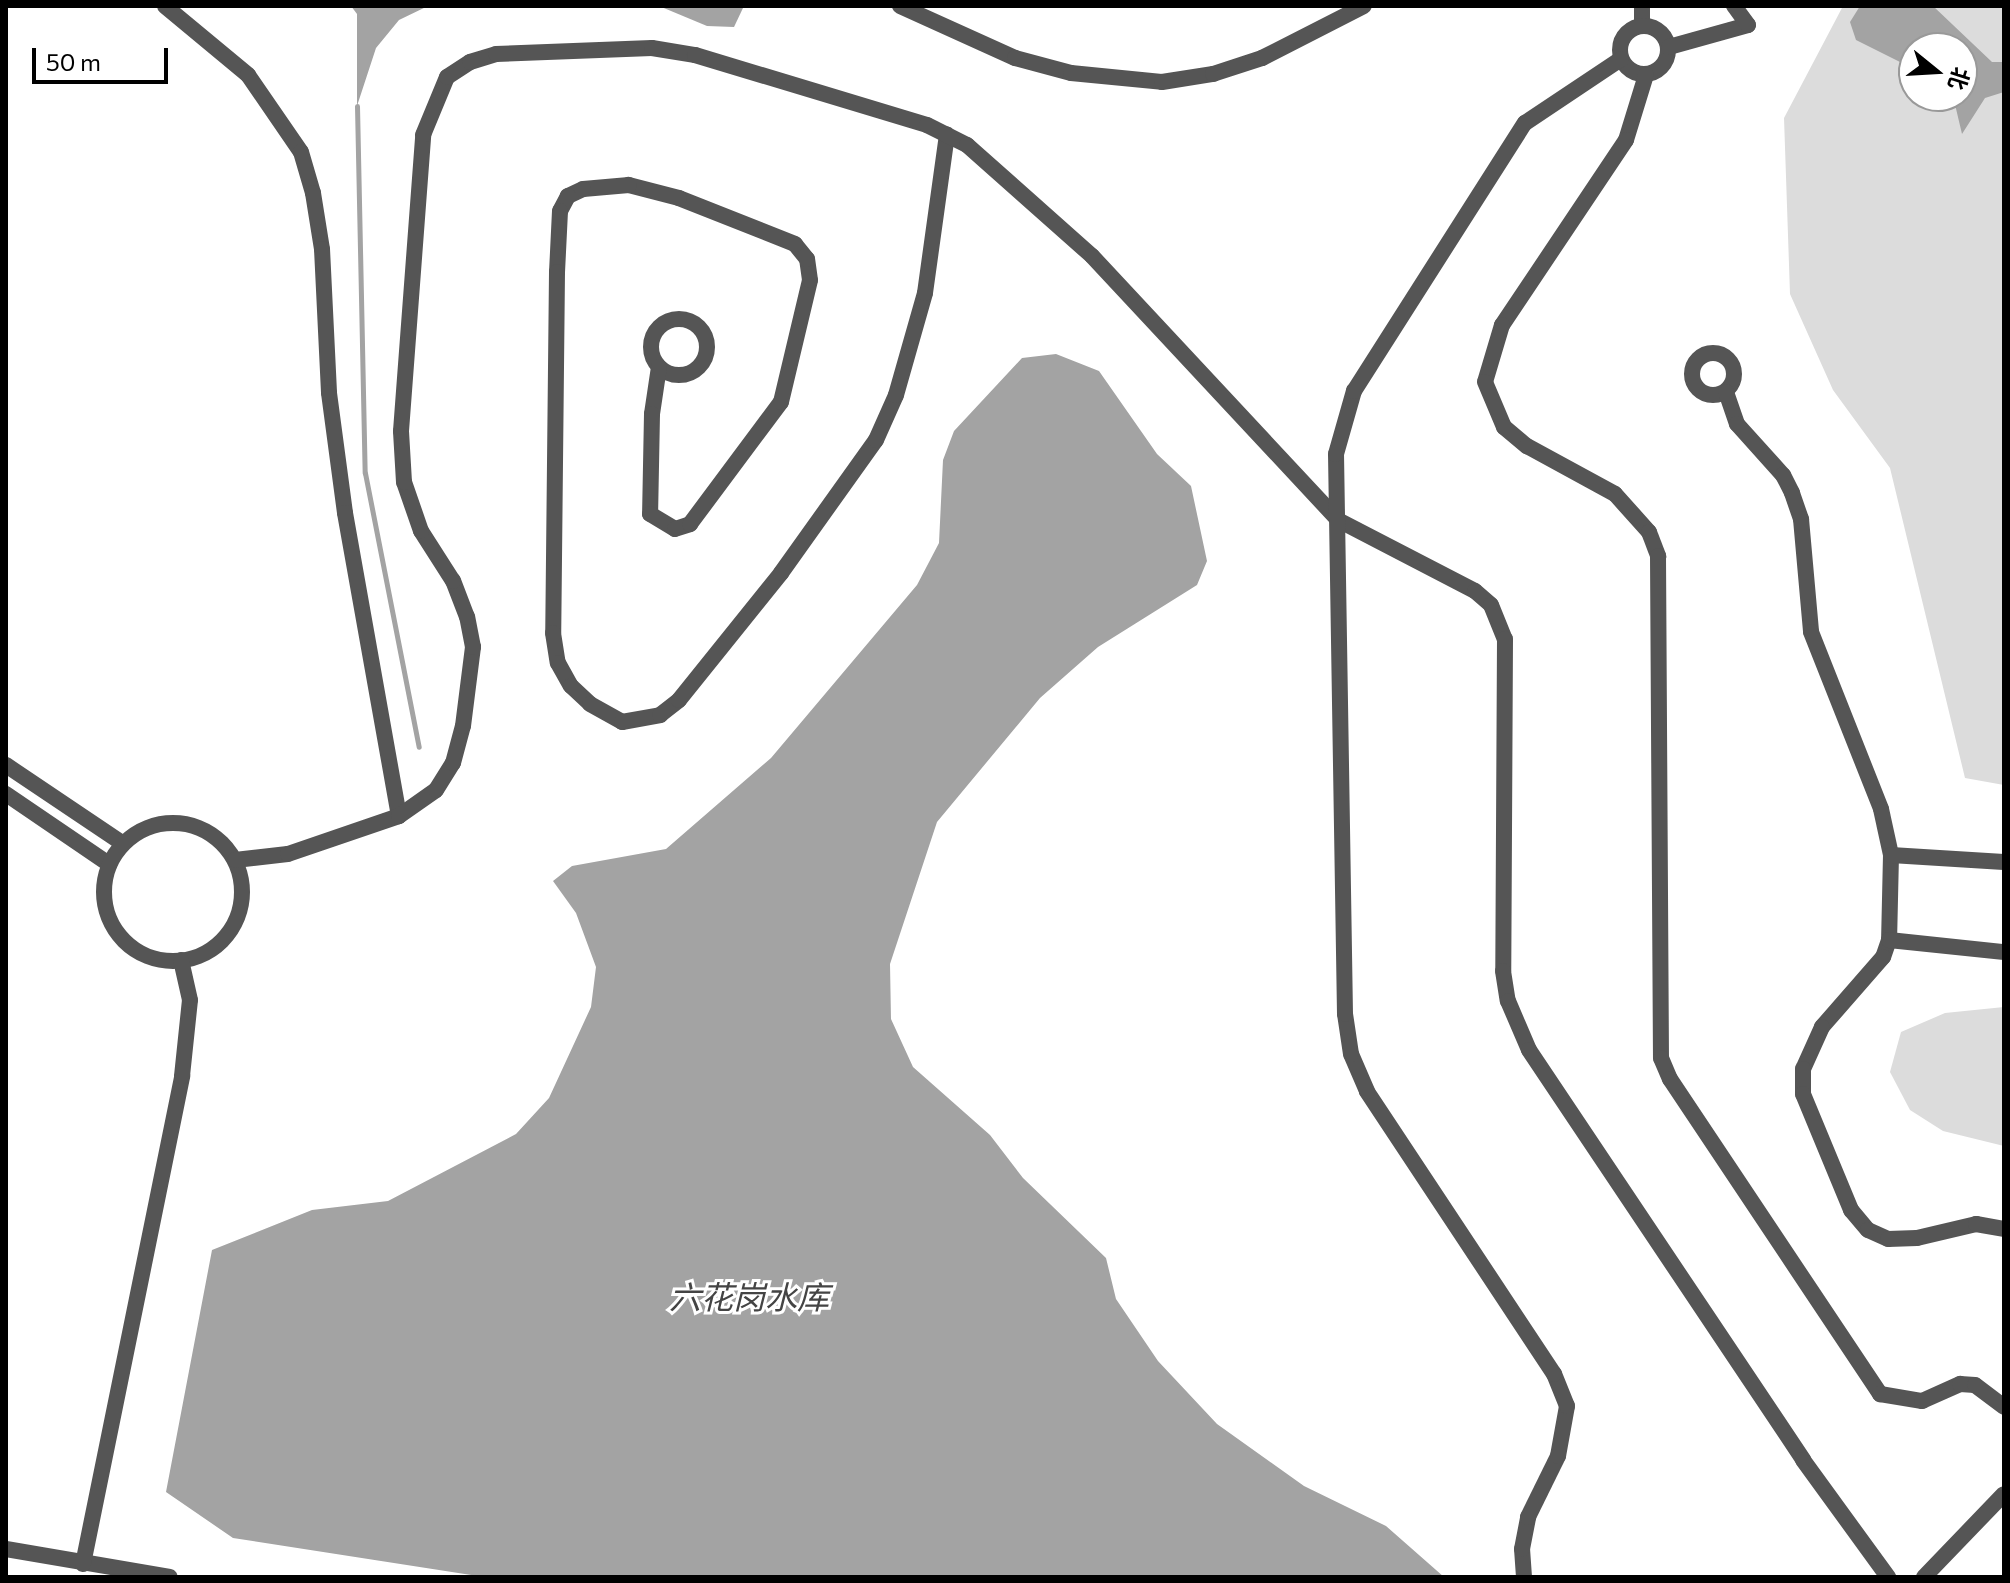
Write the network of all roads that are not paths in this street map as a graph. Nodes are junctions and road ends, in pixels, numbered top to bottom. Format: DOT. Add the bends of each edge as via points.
graph roads {
  1 [pos="165,6"];
  2 [pos="900,6"];
  3 [pos="1364,6"];
  4 [pos="1642,6"];
  5 [pos="1734,6"];
  6 [pos="1642,25"];
  7 [pos="1669,47"];
  8 [pos="1621,59"];
  9 [pos="1646,75"];
  10 [pos="947,135"];
  11 [pos="659,367"];
  12 [pos="1726,392"];
  13 [pos="1338,520"];
  14 [pos="6,765"];
  15 [pos="6,794"];
  16 [pos="399,816"];
  17 [pos="122,843"];
  18 [pos="1891,855"];
  19 [pos="235,860"];
  20 [pos="2004,862"];
  21 [pos="109,864"];
  22 [pos="1889,940"];
  23 [pos="2004,952"];
  24 [pos="181,960"];
  25 [pos="2004,1229"];
  26 [pos="2004,1407"];
  27 [pos="2004,1494"];
  28 [pos="6,1549"];
  29 [pos="83,1564"];
  30 [pos="170,1577"];
  31 [pos="1524,1577"];
  32 [pos="1888,1577"];
  33 [pos="1924,1577"];
  1 -- 16 [label="street" via="248,75 301,152 313,193 341,483"];
  2 -- 3 [label="street" via="1015,58 1071,73 1162,82 1213,74 1262,58"];
  4 -- 6 [label="street"];
  5 -- 7 [label="street" via="1748,25"];
  6 -- 7 [label="street" via="1657,29"];
  6 -- 8 [label="street" via="1622,39"];
  7 -- 9 [label="street" via="1661,68"];
  8 -- 9 [label="street" via="1629,69"];
  8 -- 13 [label="street" via="1525,123 1354,391 1336,454"];
  9 -- 26 [label="street" via="1626,140 1502,325 1485,382 1504,427 1527,446 1615,494 1649,532 1658,556 1661,1058 1880,1394 1922,1401 1960,1384 1975,1385"];
  10 -- 11 [label="street" via="925,293 901,380 876,440 781,573 679,700 660,715 622,722 571,686 558,663 553,633 557,272 560,211 568,196 583,189 629,185 679,198 795,244 807,259 810,280 781,402 690,524 675,529 650,514 652,414"];
  10 -- 13 [label="street" via="967,145 1092,256"];
  10 -- 16 [label="street" via="695,55 652,48 496,54 447,77 423,135 401,431 404,482 421,531 453,581 473,647 453,763 436,790"];
  12 -- 18 [label="street" via="1737,424 1783,475 1792,493 1801,519 1811,632 1881,809"];
  13 -- 31 [label="street" via="1345,1014 1351,1054 1367,1091 1554,1374 1567,1406 1558,1456 1528,1517"];
  13 -- 32 [label="street" via="1475,591 1501,620 1503,971 1508,1001 1529,1050 1803,1460"];
  14 -- 17 [label="street"];
  15 -- 21 [label="street"];
  16 -- 19 [label="street" via="288,854"];
  17 -- 19 [label="street" via="155,824 189,823 218,838"];
  17 -- 21 [label="street"];
  18 -- 20 [label="street"];
  18 -- 22 [label="street"];
  19 -- 24 [label="street" via="242,900 235,924 216,946"];
  21 -- 24 [label="street" via="106,908 116,932 135,950 166,961"];
  22 -- 23 [label="street"];
  22 -- 25 [label="street" via="1883,957 1822,1027 1803,1069 1803,1094 1851,1210 1868,1230 1888,1239 1976,1224"];
  24 -- 29 [label="street" via="190,1000 182,1076"];
  27 -- 33 [label="street"];
  28 -- 29 [label="street"];
  29 -- 30 [label="street"];
}
